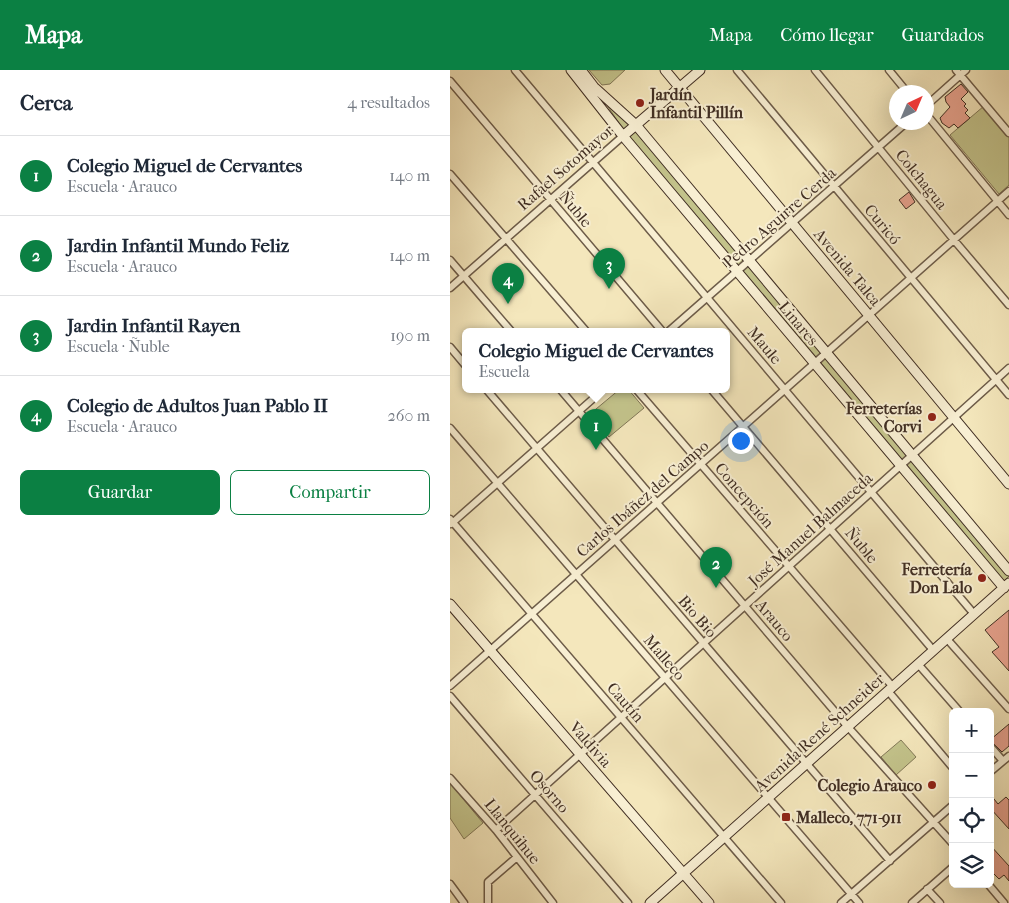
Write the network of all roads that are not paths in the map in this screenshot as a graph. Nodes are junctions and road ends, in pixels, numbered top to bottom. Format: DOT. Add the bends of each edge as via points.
graph roads {
  1 [pos="515,70"];
  2 [pos="571,70"];
  3 [pos="581,70"];
  4 [pos="665,70"];
  5 [pos="700,70"];
  6 [pos="737,70"];
  7 [pos="815,70"];
  8 [pos="889,70"];
  9 [pos="966,70"];
  10 [pos="958,73"];
  11 [pos="450,81"];
  12 [pos="901,85"];
  13 [pos="679,88"];
  14 [pos="934,97"];
  15 [pos="636,125"];
  16 [pos="934,125"];
  17 [pos="898,130"];
  18 [pos="1009,133"];
  19 [pos="623,136"];
  20 [pos="879,147"];
  21 [pos="593,162"];
  22 [pos="450,174"];
  23 [pos="834,186"];
  24 [pos="1009,191"];
  25 [pos="551,200"];
  26 [pos="998,201"];
  27 [pos="1009,215"];
  28 [pos="792,223"];
  29 [pos="506,239"];
  30 [pos="954,240"];
  31 [pos="450,260"];
  32 [pos="750,261"];
  33 [pos="737,272"];
  34 [pos="464,276"];
  35 [pos="911,278"];
  36 [pos="450,288"];
  37 [pos="707,298"];
  38 [pos="1009,305"];
  39 [pos="869,316"];
  40 [pos="508,328"];
  41 [pos="583,328"];
  42 [pos="659,328"];
  43 [pos="673,328"];
  44 [pos="450,347"];
  45 [pos="827,354"];
  46 [pos="462,361"];
  47 [pos="815,364"];
  48 [pos="1009,368"];
  49 [pos="996,380"];
  50 [pos="785,390"];
  51 [pos="489,393"];
  52 [pos="563,393"];
  53 [pos="599,393"];
  54 [pos="639,393"];
  55 [pos="714,393"];
  56 [pos="1009,396"];
  57 [pos="579,411"];
  58 [pos="954,418"];
  59 [pos="744,427"];
  60 [pos="450,428"];
  61 [pos="536,448"];
  62 [pos="912,455"];
  63 [pos="701,464"];
  64 [pos="901,466"];
  65 [pos="497,483"];
  66 [pos="1009,484"];
  67 [pos="871,492"];
  68 [pos="657,503"];
  69 [pos="451,522"];
  70 [pos="830,529"];
  71 [pos="615,540"];
  72 [pos="789,566"];
  73 [pos="1009,571"];
  74 [pos="576,575"];
  75 [pos="1007,587"];
  76 [pos="450,604"];
  77 [pos="745,606"];
  78 [pos="532,614"];
  79 [pos="974,614"];
  80 [pos="947,638"];
  81 [pos="704,643"];
  82 [pos="490,650"];
  83 [pos="934,650"];
  84 [pos="918,664"];
  85 [pos="665,678"];
  86 [pos="450,686"];
  87 [pos="890,689"];
  88 [pos="450,696"];
  89 [pos="956,708"];
  90 [pos="1009,709"];
  91 [pos="621,717"];
  92 [pos="848,727"];
  93 [pos="994,751"];
  94 [pos="580,754"];
  95 [pos="1009,756"];
  96 [pos="1003,761"];
  97 [pos="949,763"];
  98 [pos="807,764"];
  99 [pos="994,769"];
  100 [pos="450,778"];
  101 [pos="535,795"];
  102 [pos="768,798"];
  103 [pos="949,809"];
  104 [pos="934,822"];
  105 [pos="496,830"];
  106 [pos="724,837"];
  107 [pos="952,843"];
  108 [pos="517,857"];
  109 [pos="890,860"];
  110 [pos="949,871"];
  111 [pos="684,873"];
  112 [pos="450,884"];
  113 [pos="991,888"];
  114 [pos="928,889"];
  115 [pos="852,894"];
  116 [pos="464,903"];
  117 [pos="488,903"];
  118 [pos="553,903"];
  119 [pos="628,903"];
  120 [pos="650,903"];
  121 [pos="709,903"];
  122 [pos="781,903"];
  123 [pos="841,903"];
  124 [pos="859,903"];
  125 [pos="912,903"];
  126 [pos="940,903"];
  127 [pos="1004,903"];
  1 -- 21 [label="street, Maule"];
  2 -- 19 [label="main road, Linares"];
  3 -- 15 [label="main road, Linares" via="594,87"];
  4 -- 13 [label="main road, Avenida Talca"];
  5 -- 13 [label="main road, Rafael Sotomayor"];
  6 -- 23 [label="street, Curicó"];
  7 -- 20 [label="street, Colchagua"];
  8 -- 12 [label="street"];
  9 -- 10 [label="street"];
  10 -- 14 [label="street"];
  10 -- 18 [label="street"];
  11 -- 25 [label="street, Ñuble"];
  13 -- 15 [label="main road, Rafael Sotomayor"];
  13 -- 28 [label="main road, Avenida Talca"];
  15 -- 19 [label="main road, Rafael Sotomayor"];
  15 -- 32 [label="main road, Linares"];
  16 -- 26 [label="street"];
  17 -- 20 [label="street, Pedro Aguirre Cerda"];
  19 -- 21 [label="street, Rafael Sotomayor"];
  19 -- 33 [label="main road, Linares"];
  20 -- 23 [label="street, Pedro Aguirre Cerda"];
  20 -- 30 [label="street, Colchagua"];
  21 -- 25 [label="street, Rafael Sotomayor"];
  21 -- 37 [label="street, Maule"];
  22 -- 29 [label="street"];
  23 -- 28 [label="street, Pedro Aguirre Cerda"];
  23 -- 35 [label="street, Curicó"];
  24 -- 26 [label="street, Carlos Ibáñez del Campo"];
  25 -- 29 [label="street, Rafael Sotomayor"];
  25 -- 42 [label="street, Ñuble"];
  26 -- 27 [label="street"];
  26 -- 30 [label="street, Carlos Ibáñez del Campo"];
  28 -- 32 [label="street, Pedro Aguirre Cerda"];
  28 -- 39 [label="main road, Avenida Talca"];
  29 -- 34 [label="street, Rafael Sotomayor"];
  29 -- 41 [label="street"];
  30 -- 35 [label="street, Carlos Ibáñez del Campo"];
  30 -- 38 [label="street, Colchagua"];
  31 -- 34 [label="street"];
  32 -- 33 [label="street, Pedro Aguirre Cerda"];
  32 -- 45 [label="main road, Linares"];
  33 -- 37 [label="street, Pedro Aguirre Cerda"];
  33 -- 47 [label="main road, Linares"];
  34 -- 36 [label="street, Rafael Sotomayor"];
  34 -- 40 [label="street"];
  35 -- 39 [label="street, Carlos Ibáñez del Campo"];
  35 -- 49 [label="street, Curicó"];
  37 -- 43 [label="street, Pedro Aguirre Cerda"];
  37 -- 50 [label="street, Maule"];
  39 -- 45 [label="street, Carlos Ibáñez del Campo"];
  39 -- 58 [label="main road, Avenida Talca"];
  44 -- 46 [label="street"];
  45 -- 47 [label="street, Carlos Ibáñez del Campo"];
  45 -- 62 [label="main road, Linares"];
  47 -- 50 [label="street, Carlos Ibáñez del Campo"];
  47 -- 64 [label="main road, Linares"];
  48 -- 49 [label="street, José Manuel Balmaceda"];
  49 -- 56 [label="street, Curicó"];
  49 -- 58 [label="street, José Manuel Balmaceda"];
  50 -- 59 [label="street, Carlos Ibáñez del Campo"];
  50 -- 67 [label="street, Maule"];
  51 -- 61 [label="street, Bio Bio"];
  52 -- 57 [label="street, Arauco"];
  53 -- 57 [label="street"];
  54 -- 63 [label="street, Concepción"];
  55 -- 59 [label="street, Ñuble"];
  57 -- 61 [label="street"];
  57 -- 68 [label="street, Arauco"];
  58 -- 62 [label="street, José Manuel Balmaceda"];
  58 -- 66 [label="main road, Avenida Talca"];
  59 -- 63 [label="street, Carlos Ibáñez del Campo"];
  59 -- 70 [label="street, Ñuble"];
  60 -- 65 [label="street, Malleco"];
  61 -- 65 [label="street"];
  61 -- 71 [label="street, Bio Bio"];
  62 -- 64 [label="street, José Manuel Balmaceda"];
  62 -- 73 [label="main road, Linares"];
  63 -- 68 [label="street, Carlos Ibáñez del Campo"];
  63 -- 72 [label="street, Concepción"];
  64 -- 67 [label="street, José Manuel Balmaceda"];
  64 -- 75 [label="main road, Linares"];
  65 -- 69 [label="street"];
  65 -- 74 [label="street, Malleco"];
  67 -- 70 [label="street, José Manuel Balmaceda"];
  67 -- 79 [label="street, Maule"];
  68 -- 71 [label="street, Carlos Ibáñez del Campo"];
  68 -- 77 [label="street, Arauco"];
  69 -- 78 [label="street, Cautín"];
  70 -- 72 [label="street, José Manuel Balmaceda"];
  70 -- 83 [label="street, Ñuble"];
  71 -- 74 [label="street, Carlos Ibáñez del Campo"];
  71 -- 81 [label="street, Bio Bio"];
  72 -- 77 [label="street, José Manuel Balmaceda"];
  72 -- 87 [label="street, Concepción"];
  74 -- 78 [label="street, Carlos Ibáñez del Campo"];
  74 -- 85 [label="street, Malleco"];
  75 -- 79 [label="main road, Avenida René Schneider"];
  76 -- 82 [label="main road, Valdivia"];
  77 -- 81 [label="street, José Manuel Balmaceda"];
  77 -- 92 [label="street, Arauco"];
  78 -- 82 [label="street, Carlos Ibáñez del Campo"];
  78 -- 91 [label="street, Cautín"];
  79 -- 80 [label="main road, Avenida René Schneider"];
  80 -- 83 [label="main road, Avenida René Schneider"];
  80 -- 90 [label="street"];
  81 -- 85 [label="street, José Manuel Balmaceda"];
  81 -- 98 [label="street, Bio Bio"];
  82 -- 86 [label="street, Carlos Ibáñez del Campo"];
  82 -- 94 [label="main road, Valdivia"];
  83 -- 84 [label="main road, Avenida René Schneider"];
  84 -- 87 [label="main road, Avenida René Schneider"];
  84 -- 89 [label="street"];
  85 -- 91 [label="street, José Manuel Balmaceda"];
  85 -- 102 [label="street, Malleco"];
  87 -- 92 [label="main road, Avenida René Schneider"];
  87 -- 97 [label="street, Concepción"];
  88 -- 101 [label="street, Osorno"];
  91 -- 94 [label="street, José Manuel Balmaceda"];
  91 -- 106 [label="street, Cautín"];
  92 -- 98 [label="main road, Avenida René Schneider"];
  92 -- 104 [label="street, Arauco"];
  93 -- 96 [label="street"];
  94 -- 101 [label="street, José Manuel Balmaceda"];
  94 -- 111 [label="main road, Valdivia"];
  95 -- 96 [label="street"];
  96 -- 99 [label="street"];
  98 -- 102 [label="main road, Avenida René Schneider"];
  98 -- 109 [label="street, Bio Bio"];
  100 -- 105 [label="street, Llanquihue"];
  101 -- 105 [label="street, José Manuel Balmaceda"];
  101 -- 119 [label="street, Osorno"];
  102 -- 106 [label="main road, Avenida René Schneider"];
  102 -- 115 [label="street, Malleco"];
  103 -- 104 [label="street"];
  104 -- 107 [label="street, Arauco"];
  104 -- 109 [label="street"];
  105 -- 108 [label="street, Llanquihue"];
  106 -- 111 [label="main road, Avenida René Schneider"];
  106 -- 122 [label="street, Cautín"];
  108 -- 117 [label="street" via="488,882"];
  108 -- 118 [label="street, Llanquihue"];
  109 -- 115 [label="street"];
  110 -- 114 [label="street"];
  111 -- 120 [label="main road, Avenida René Schneider"];
  111 -- 121 [label="main road, Valdivia"];
  112 -- 116 [label="street"];
  113 -- 127 [label="street"];
  114 -- 125 [label="street"];
  114 -- 126 [label="street"];
  115 -- 123 [label="street"];
  115 -- 124 [label="street, Malleco"];
}
